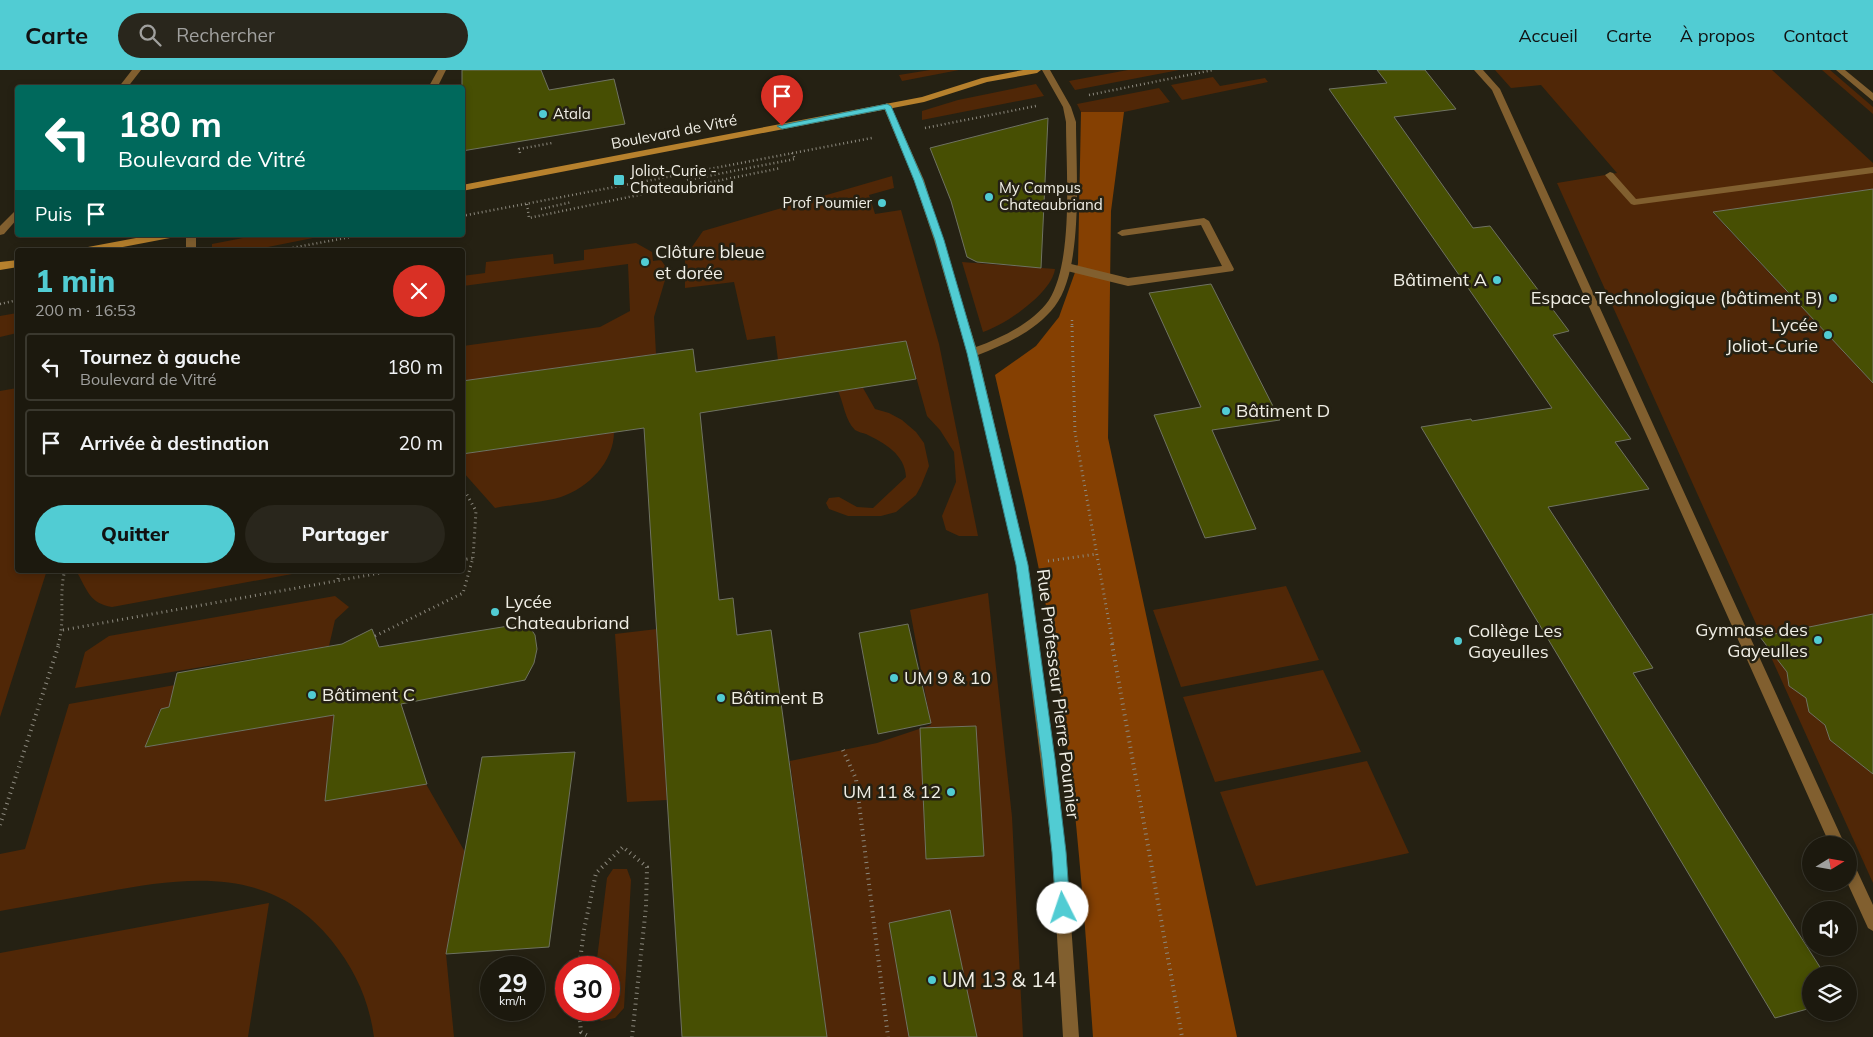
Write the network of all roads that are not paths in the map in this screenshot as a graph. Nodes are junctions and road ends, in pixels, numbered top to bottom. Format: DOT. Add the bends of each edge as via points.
graph roads {
  1 [pos="137,70"];
  2 [pos="442,70"];
  3 [pos="1037,70"];
  4 [pos="1046,70"];
  5 [pos="1478,70"];
  6 [pos="1840,70"];
  7 [pos="124,85"];
  8 [pos="434,85"];
  9 [pos="1873,98"];
  10 [pos="887,106"];
  11 [pos="1873,170"];
  12 [pos="1610,175"];
  13 [pos="465,187"];
  14 [pos="15,214"];
  15 [pos="0,232"];
  16 [pos="1122,233"];
  17 [pos="159,237"];
  18 [pos="99,248"];
  19 [pos="15,264"];
  20 [pos="0,266"];
  21 [pos="1067,267"];
  22 [pos="972,353"];
  23 [pos="1834,836"];
  24 [pos="1858,889"];
  25 [pos="1873,923"];
  26 [pos="1071,1037"];
  1 -- 7 [label="street"];
  2 -- 8 [label="street"];
  3 -- 10 [label="main road, Boulevard de Vitré"];
  4 -- 21 [label="street" via="1071,122"];
  5 -- 23 [label="street" via="1496,89"];
  6 -- 9 [label="street"];
  10 -- 13 [label="main road, Boulevard de Vitré"];
  10 -- 22 [label="street, Rue Professeur Pierre Poumier" via="939,240"];
  11 -- 12 [label="street" via="1634,202"];
  14 -- 15 [label="street"];
  16 -- 21 [label="street" via="1204,221 1229,269 1128,282"];
  17 -- 18 [label="main road"];
  19 -- 20 [label="main road"];
  21 -- 22 [label="street" via="1053,302 1037,319 1011,336"];
  22 -- 26 [label="street, Rue Professeur Pierre Poumier" via="1022,565 1059,852"];
  24 -- 25 [label="street"];
}
